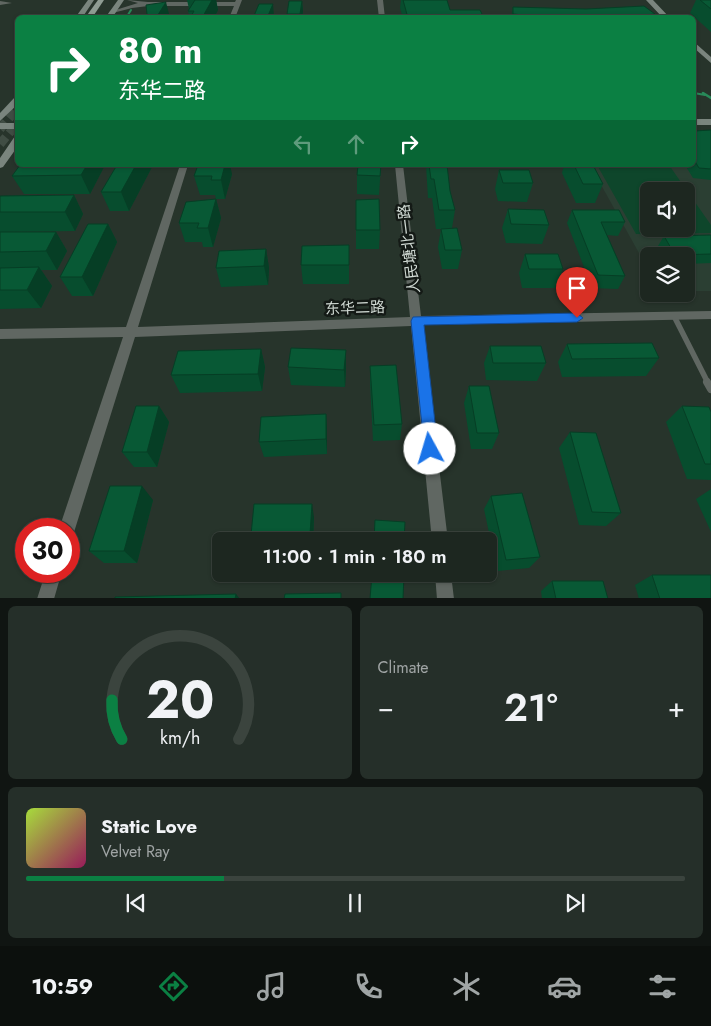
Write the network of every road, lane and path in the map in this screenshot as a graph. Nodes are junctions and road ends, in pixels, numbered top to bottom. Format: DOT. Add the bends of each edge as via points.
graph roads {
  1 [pos="91,0"];
  2 [pos="101,0"];
  3 [pos="110,0"];
  4 [pos="121,0"];
  5 [pos="130,0"];
  6 [pos="380,0"];
  7 [pos="649,0"];
  8 [pos="238,2"];
  9 [pos="0,3"];
  10 [pos="9,3"];
  11 [pos="148,4"];
  12 [pos="80,15"];
  13 [pos="90,15"];
  14 [pos="99,15"];
  15 [pos="110,15"];
  16 [pos="233,15"];
  17 [pos="382,15"];
  18 [pos="664,15"];
  19 [pos="696,46"];
  20 [pos="711,60"];
  21 [pos="15,102"];
  22 [pos="696,114"];
  23 [pos="711,114"];
  24 [pos="15,117"];
  25 [pos="0,119"];
  26 [pos="696,122"];
  27 [pos="711,122"];
  28 [pos="15,125"];
  29 [pos="15,142"];
  30 [pos="15,148"];
  31 [pos="7,152"];
  32 [pos="1,163"];
  33 [pos="183,167"];
  34 [pos="399,167"];
  35 [pos="711,315"];
  36 [pos="674,316"];
  37 [pos="417,321"];
  38 [pos="130,332"];
  39 [pos="0,334"];
  40 [pos="711,389"];
  41 [pos="71,518"];
  42 [pos="439,532"];
  43 [pos="444,582"];
  44 [pos="50,583"];
  45 [pos="45,598"];
  46 [pos="446,598"];
  1 -- 12 [label="main road"];
  2 -- 13 [label="main road"];
  3 -- 14 [label="main road"];
  4 -- 15 [label="main road"];
  5 -- 11 [label="street"];
  6 -- 17 [label="street"];
  7 -- 18 [label="main road"];
  8 -- 11 [label="street"];
  8 -- 16 [label="street"];
  9 -- 10 [label="street"];
  11 -- 15 [label="street" via="132,6"];
  19 -- 20 [label="main road"];
  21 -- 25 [label="main road"];
  22 -- 23 [label="main road"];
  24 -- 25 [label="main road"];
  25 -- 28 [label="main road"];
  26 -- 27 [label="main road"];
  29 -- 31 [label="main road"];
  30 -- 31 [label="main road"];
  31 -- 32 [label="main road"];
  33 -- 38 [label="street"];
  34 -- 37 [label="street, 人民塘北一路"];
  35 -- 36 [label="street, 东华二路"];
  36 -- 37 [label="street, 东华二路"];
  36 -- 40 [label="lane"];
  37 -- 38 [label="street, 东华二路"];
  37 -- 42 [label="street, 人民塘北一路"];
  38 -- 39 [label="street, 东华二路"];
  38 -- 41 [label="street"];
  43 -- 46 [label="street"];
  44 -- 45 [label="street"];
}
